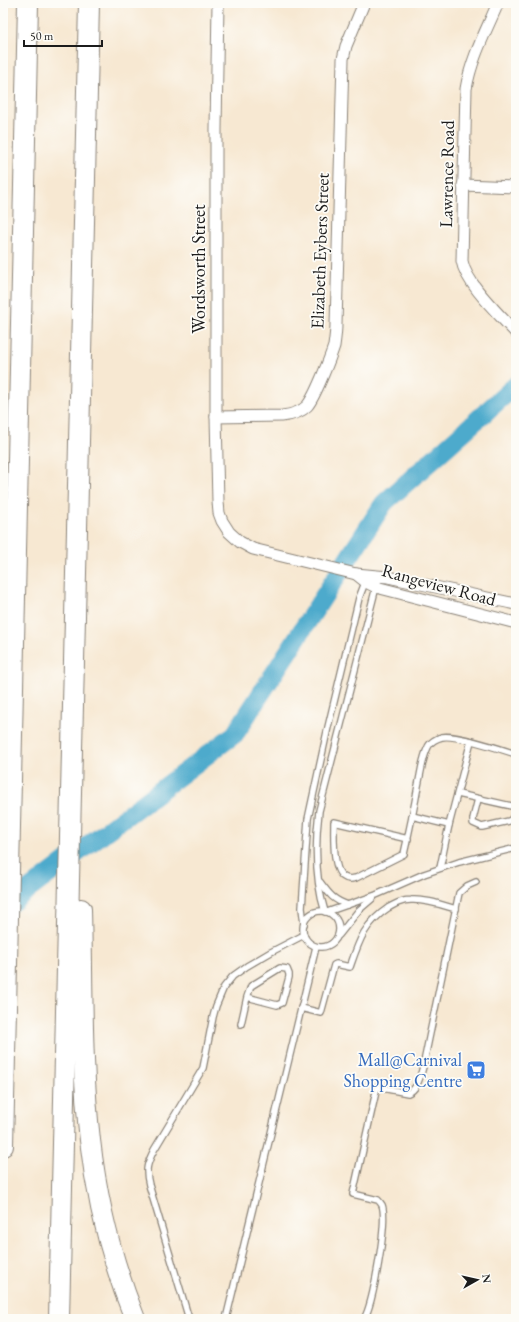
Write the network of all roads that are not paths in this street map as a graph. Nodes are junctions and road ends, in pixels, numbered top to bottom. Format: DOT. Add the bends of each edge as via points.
graph roads {
  1 [pos="28,3"];
  2 [pos="88,3"];
  3 [pos="218,3"];
  4 [pos="364,3"];
  5 [pos="498,3"];
  6 [pos="463,185"];
  7 [pos="516,187"];
  8 [pos="24,232"];
  9 [pos="513,330"];
  10 [pos="216,417"];
  11 [pos="229,532"];
  12 [pos="372,580"];
  13 [pos="516,604"];
  14 [pos="516,624"];
  15 [pos="3,676"];
  16 [pos="471,741"];
  17 [pos="516,754"];
  18 [pos="458,794"];
  19 [pos="478,799"];
  20 [pos="516,807"];
  21 [pos="516,811"];
  22 [pos="412,816"];
  23 [pos="449,825"];
  24 [pos="408,839"];
  25 [pos="516,848"];
  26 [pos="440,868"];
  27 [pos="75,878"];
  28 [pos="318,880"];
  29 [pos="476,882"];
  30 [pos="376,895"];
  31 [pos="348,904"];
  32 [pos="456,909"];
  33 [pos="326,912"];
  34 [pos="304,924"];
  35 [pos="304,935"];
  36 [pos="336,939"];
  37 [pos="316,947"];
  38 [pos="247,997"];
  39 [pos="301,1008"];
  40 [pos="241,1024"];
  41 [pos="3,1146"];
  42 [pos="60,1319"];
  43 [pos="135,1319"];
  44 [pos="189,1319"];
  45 [pos="226,1319"];
  46 [pos="364,1319"];
  1 -- 8 [label="highway"];
  2 -- 27 [label="highway" via="72,721"];
  3 -- 10 [label="street, Wordsworth Street"];
  4 -- 10 [label="street, Elizabeth Eybers Street" via="343,59 336,325 331,354 312,399 298,412 282,416"];
  5 -- 6 [label="street, Lawrence Road" via="468,75"];
  6 -- 7 [label="street"];
  6 -- 9 [label="street, Lawrence Road" via="463,268 474,286"];
  8 -- 15 [label="highway"];
  8 -- 41 [label="highway"];
  10 -- 11 [label="street, Wordsworth Street" via="219,513"];
  11 -- 12 [label="street, Rangeview Road" via="240,542 253,548"];
  12 -- 13 [label="street, Rangeview Road"];
  12 -- 14 [label="street, Rangeview Road"];
  12 -- 28 [label="lane" via="318,811"];
  12 -- 34 [label="lane" via="359,598 308,819 302,908"];
  16 -- 17 [label="lane"];
  16 -- 18 [label="lane"];
  16 -- 22 [label="lane" via="443,737 428,746"];
  18 -- 19 [label="lane"];
  18 -- 23 [label="lane"];
  19 -- 20 [label="lane"];
  19 -- 21 [label="lane" via="473,823 482,827 509,821"];
  22 -- 23 [label="lane"];
  22 -- 24 [label="lane"];
  23 -- 26 [label="lane"];
  24 -- 24 [label="lane" via="334,822 334,845 339,872 343,877 356,878 404,854"];
  25 -- 26 [label="lane"];
  26 -- 30 [label="lane"];
  27 -- 42 [label="highway"];
  27 -- 43 [label="highway" via="90,1139 106,1229"];
  28 -- 31 [label="lane" via="328,894 337,901"];
  28 -- 33 [label="lane"];
  29 -- 32 [label="lane" via="460,893"];
  30 -- 31 [label="lane"];
  30 -- 36 [label="lane" via="359,910"];
  31 -- 33 [label="lane"];
  32 -- 39 [label="lane" via="428,901 397,902 378,915 366,929 350,967 334,965 321,1014"];
  32 -- 46 [label="lane" via="423,1067 416,1087 408,1093 378,1087 371,1113 353,1194 380,1202 383,1228 378,1262"];
  33 -- 34 [label="lane" via="315,912"];
  33 -- 36 [label="lane" via="334,918 338,926"];
  34 -- 35 [label="lane"];
  35 -- 37 [label="lane" via="306,940"];
  35 -- 44 [label="lane" via="247,966 233,976 224,987 213,1017 203,1068 147,1164 149,1185"];
  36 -- 37 [label="lane" via="327,946"];
  37 -- 39 [label="lane"];
  38 -- 38 [label="lane" via="251,986 280,968 287,969 289,977 282,1004 276,1005"];
  38 -- 40 [label="lane"];
  39 -- 45 [label="lane"];
}
